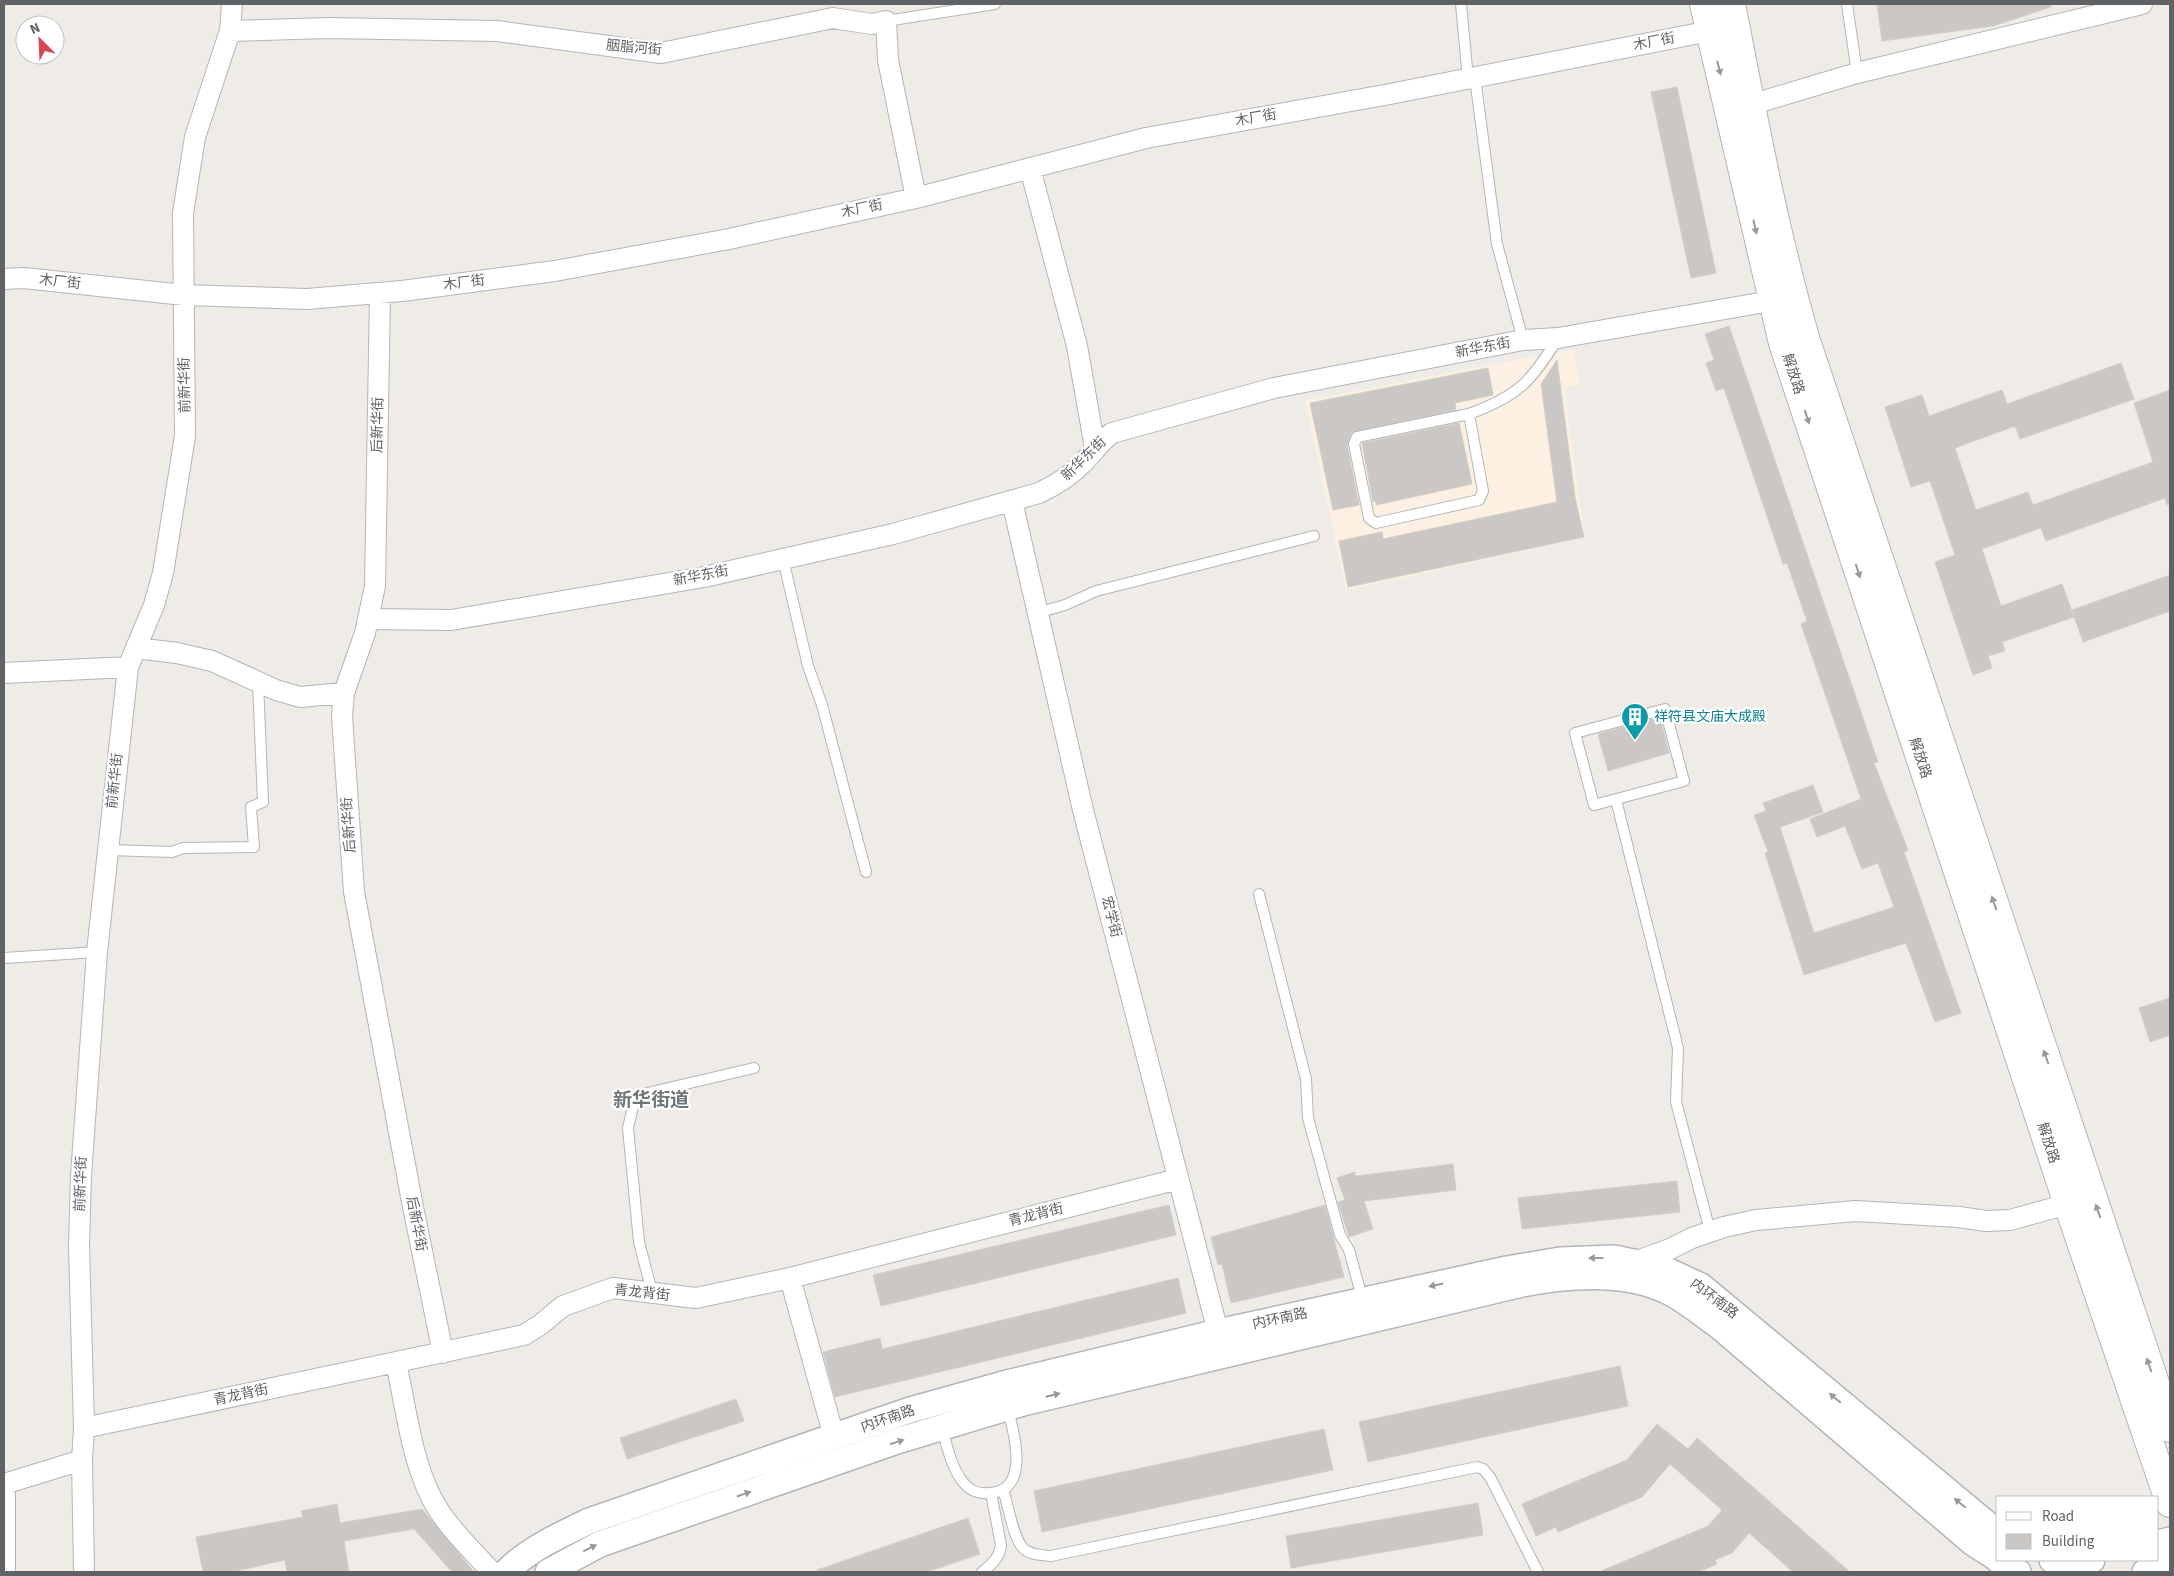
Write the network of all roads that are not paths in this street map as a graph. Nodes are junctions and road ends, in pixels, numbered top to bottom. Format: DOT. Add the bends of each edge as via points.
graph roads {
  1 [pos="232,4"];
  2 [pos="995,4"];
  3 [pos="1461,4"];
  4 [pos="1704,4"];
  5 [pos="1731,4"];
  6 [pos="1847,4"];
  7 [pos="2142,4"];
  8 [pos="886,21"];
  9 [pos="230,31"];
  10 [pos="1710,31"];
  11 [pos="1857,74"];
  12 [pos="1471,78"];
  13 [pos="1750,105"];
  14 [pos="1030,168"];
  15 [pos="916,198"];
  16 [pos="4,279"];
  17 [pos="380,292"];
  18 [pos="184,294"];
  19 [pos="1771,301"];
  20 [pos="1558,338"];
  21 [pos="1523,340"];
  22 [pos="1469,414"];
  23 [pos="1095,448"];
  24 [pos="1012,501"];
  25 [pos="1314,536"];
  26 [pos="783,559"];
  27 [pos="1037,613"];
  28 [pos="368,619"];
  29 [pos="136,648"];
  30 [pos="128,668"];
  31 [pos="4,673"];
  32 [pos="258,682"];
  33 [pos="344,693"];
  34 [pos="1616,800"];
  35 [pos="108,850"];
  36 [pos="866,872"];
  37 [pos="1259,894"];
  38 [pos="96,952"];
  39 [pos="4,958"];
  40 [pos="754,1068"];
  41 [pos="1178,1179"];
  42 [pos="2068,1204"];
  43 [pos="1710,1231"];
  44 [pos="1637,1262"];
  45 [pos="790,1278"];
  46 [pos="652,1292"];
  47 [pos="1363,1301"];
  48 [pos="1218,1332"];
  49 [pos="443,1353"];
  50 [pos="396,1363"];
  51 [pos="2165,1388"];
  52 [pos="1007,1407"];
  53 [pos="84,1428"];
  54 [pos="942,1428"];
  55 [pos="2170,1428"];
  56 [pos="834,1437"];
  57 [pos="82,1460"];
  58 [pos="4,1484"];
  59 [pos="1003,1489"];
  60 [pos="992,1493"];
  61 [pos="2170,1503"];
  62 [pos="1996,1531"];
  63 [pos="1018,1540"];
  64 [pos="1001,1544"];
  65 [pos="1996,1559"];
  66 [pos="2000,1561"];
  67 [pos="2057,1561"];
  68 [pos="2084,1561"];
  69 [pos="2170,1565"];
  70 [pos="5,1572"];
  71 [pos="84,1572"];
  72 [pos="492,1572"];
  73 [pos="506,1572"];
  74 [pos="548,1572"];
  75 [pos="982,1572"];
  76 [pos="1538,1572"];
  77 [pos="2018,1572"];
  78 [pos="2145,1572"];
  1 -- 9 [label="street, 前新华街"];
  2 -- 8 [label="lane"];
  3 -- 12 [label="lane"];
  4 -- 10 [label="main road, 解放路"];
  5 -- 13 [label="main road, 解放路"];
  6 -- 11 [label="lane"];
  7 -- 11 [label="street"];
  8 -- 9 [label="street, 胭脂河街" via="872,24 832,18 661,53 497,31 328,28"];
  8 -- 15 [label="street" via="888,60"];
  9 -- 18 [label="street, 前新华街" via="195,137 183,213"];
  10 -- 12 [label="street, 木厂街"];
  10 -- 19 [label="main road, 解放路, one-way"];
  11 -- 13 [label="street"];
  12 -- 14 [label="street, 木厂街" via="1146,138"];
  12 -- 21 [label="lane" via="1497,244"];
  51 -- 13 [label="main road, 解放路, one-way" via="1806,341 1792,295"];
  14 -- 15 [label="street, 木厂街"];
  14 -- 23 [label="street" via="1077,346"];
  15 -- 17 [label="street, 木厂街" via="729,239 556,271"];
  16 -- 18 [label="street, 木厂街" via="24,278"];
  17 -- 18 [label="street, 木厂街" via="307,299"];
  17 -- 28 [label="street, 后新华街" via="374,586"];
  18 -- 29 [label="street, 前新华街" via="185,436 163,573"];
  19 -- 20 [label="street, 新华东街"];
  19 -- 42 [label="main road, 解放路, one-way" via="1782,343"];
  20 -- 21 [label="street, 新华东街"];
  20 -- 22 [label="lane" via="1530,380 1496,404"];
  21 -- 23 [label="street, 新华东街" via="1274,388 1130,426 1112,433"];
  22 -- 22 [label="lane" via="1483,491 1479,500 1376,523 1369,518 1354,444 1357,437"];
  23 -- 24 [label="street, 新华东街" via="1060,483"];
  24 -- 26 [label="street, 新华东街" via="894,534"];
  24 -- 27 [label="street, 宏学街"];
  25 -- 27 [label="lane" via="1096,591"];
  26 -- 28 [label="street, 新华东街" via="704,577 452,620"];
  26 -- 36 [label="lane" via="808,666 822,706"];
  27 -- 41 [label="street, 宏学街" via="1083,810"];
  28 -- 33 [label="street, 后新华街"];
  29 -- 30 [label="street, 前新华街"];
  29 -- 32 [label="street" via="194,656 229,667"];
  30 -- 31 [label="street"];
  30 -- 35 [label="street, 前新华街"];
  32 -- 33 [label="street" via="300,697"];
  32 -- 35 [label="lane" via="263,802 251,807 254,847 183,848 172,852"];
  33 -- 49 [label="street, 后新华街" via="342,716 354,892"];
  34 -- 34 [label="lane" via="1594,805 1575,733 1665,709 1684,781"];
  34 -- 43 [label="lane" via="1678,1048 1676,1102"];
  35 -- 38 [label="street, 前新华街"];
  37 -- 47 [label="lane" via="1306,1079 1308,1118 1340,1235 1349,1250"];
  38 -- 39 [label="lane"];
  38 -- 53 [label="street, 前新华街" via="80,1185"];
  40 -- 46 [label="lane" via="643,1094 634,1102 628,1128 639,1242"];
  41 -- 45 [label="street, 青龙背街"];
  41 -- 48 [label="street, 宏学街"];
  42 -- 43 [label="street" via="2010,1220 1856,1211 1756,1220"];
  42 -- 61 [label="main road, 解放路"];
  43 -- 44 [label="street"];
  44 -- 47 [label="street, 内环南路, one-way" via="1614,1258 1560,1260"];
  62 -- 44 [label="street, 内环南路, one-way" via="1701,1286 1662,1268"];
  45 -- 46 [label="street, 青龙背街" via="696,1298"];
  45 -- 56 [label="street"];
  46 -- 49 [label="street, 青龙背街" via="613,1288 563,1306 524,1334"];
  47 -- 48 [label="street, 内环南路"];
  48 -- 56 [label="street, 内环南路" via="1007,1382 910,1410"];
  49 -- 50 [label="street, 青龙背街"];
  50 -- 53 [label="street, 青龙背街"];
  50 -- 72 [label="street" via="418,1462 431,1497"];
  51 -- 55 [label="main road, 解放路"];
  52 -- 54 [label="street, 内环南路"];
  52 -- 59 [label="lane" via="1018,1457 1009,1483"];
  52 -- 65 [label="street, 内环南路, one-way" via="1522,1284 1577,1276 1624,1280 1667,1291 1719,1326"];
  53 -- 57 [label="street, 前新华街"];
  54 -- 60 [label="lane" via="954,1468 962,1481 978,1494"];
  74 -- 54 [label="street, 内环南路, one-way" via="600,1544"];
  56 -- 73 [label="street, 内环南路" via="589,1521 547,1542"];
  57 -- 58 [label="street"];
  57 -- 71 [label="street, 前新华街"];
  58 -- 70 [label="street"];
  59 -- 60 [label="lane"];
  59 -- 63 [label="lane"];
  60 -- 64 [label="lane"];
  63 -- 64 [label="lane"];
  63 -- 76 [label="lane" via="1024,1549 1050,1556 1477,1467 1483,1468 1490,1477"];
  64 -- 75 [label="lane" via="994,1562"];
  66 -- 77 [label="street, 内环南路"];
  67 -- 68 [label="street"];
  69 -- 78 [label="street"];
}
